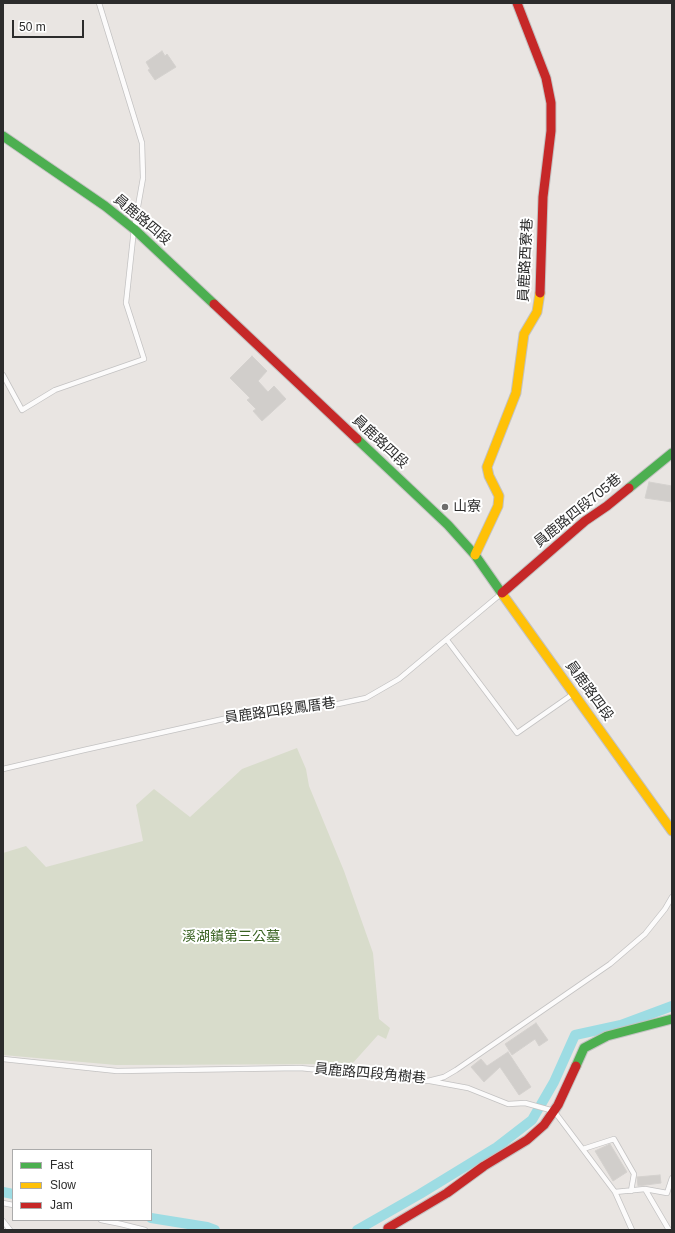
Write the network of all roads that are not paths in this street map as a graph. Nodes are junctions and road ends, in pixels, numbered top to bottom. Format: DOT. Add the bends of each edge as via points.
graph roads {
  1 [pos="98,3"];
  2 [pos="517,3"];
  3 [pos="3,136"];
  4 [pos="134,229"];
  5 [pos="3,375"];
  6 [pos="672,452"];
  7 [pos="475,555"];
  8 [pos="502,593"];
  9 [pos="447,640"];
  10 [pos="573,694"];
  11 [pos="3,770"];
  12 [pos="672,831"];
  13 [pos="672,897"];
  14 [pos="672,1019"];
  15 [pos="3,1059"];
  16 [pos="428,1081"];
  17 [pos="554,1111"];
  18 [pos="583,1149"];
  19 [pos="672,1178"];
  20 [pos="645,1189"];
  21 [pos="632,1190"];
  22 [pos="616,1192"];
  23 [pos="3,1221"];
  24 [pos="106,1221"];
  25 [pos="387,1229"];
  26 [pos="10,1230"];
  27 [pos="145,1230"];
  28 [pos="632,1230"];
  29 [pos="668,1230"];
  1 -- 4 [label="lane" via="142,143 143,178"];
  2 -- 7 [label="street, 員鹿路西寮巷" via="546,78 550,103 550,131 543,197 540,299 537,312 524,334 516,393 487,467 499,496 498,506"];
  3 -- 4 [label="street, 員鹿路四段"];
  4 -- 5 [label="lane" via="126,303 144,360 55,390 22,410"];
  4 -- 7 [label="street, 員鹿路四段" via="448,525"];
  6 -- 8 [label="street, 員鹿路四段705巷" via="607,506 585,520"];
  7 -- 8 [label="street, 員鹿路四段"];
  8 -- 9 [label="lane, 員鹿路四段鳳厝巷"];
  8 -- 10 [label="street, 員鹿路四段"];
  9 -- 10 [label="lane" via="517,734"];
  9 -- 11 [label="lane, 員鹿路四段鳳厝巷" via="399,679 366,698 338,704 250,713"];
  10 -- 12 [label="street, 員鹿路四段"];
  13 -- 16 [label="lane, 員鹿路四段角樹巷" via="645,934 610,964 456,1070 444,1077"];
  14 -- 17 [label="street" via="607,1036 584,1048"];
  15 -- 16 [label="lane, 員鹿路四段角樹巷" via="117,1072 300,1068"];
  16 -- 17 [label="lane" via="468,1088 508,1104 524,1103"];
  17 -- 18 [label="lane"];
  17 -- 25 [label="street" via="544,1125 527,1140"];
  18 -- 21 [label="lane" via="614,1139 634,1174"];
  18 -- 22 [label="lane"];
  19 -- 20 [label="lane" via="667,1193"];
  20 -- 21 [label="lane"];
  20 -- 29 [label="lane"];
  21 -- 22 [label="lane"];
  22 -- 28 [label="lane"];
  23 -- 26 [label="lane"];
  24 -- 27 [label="lane"];
}
